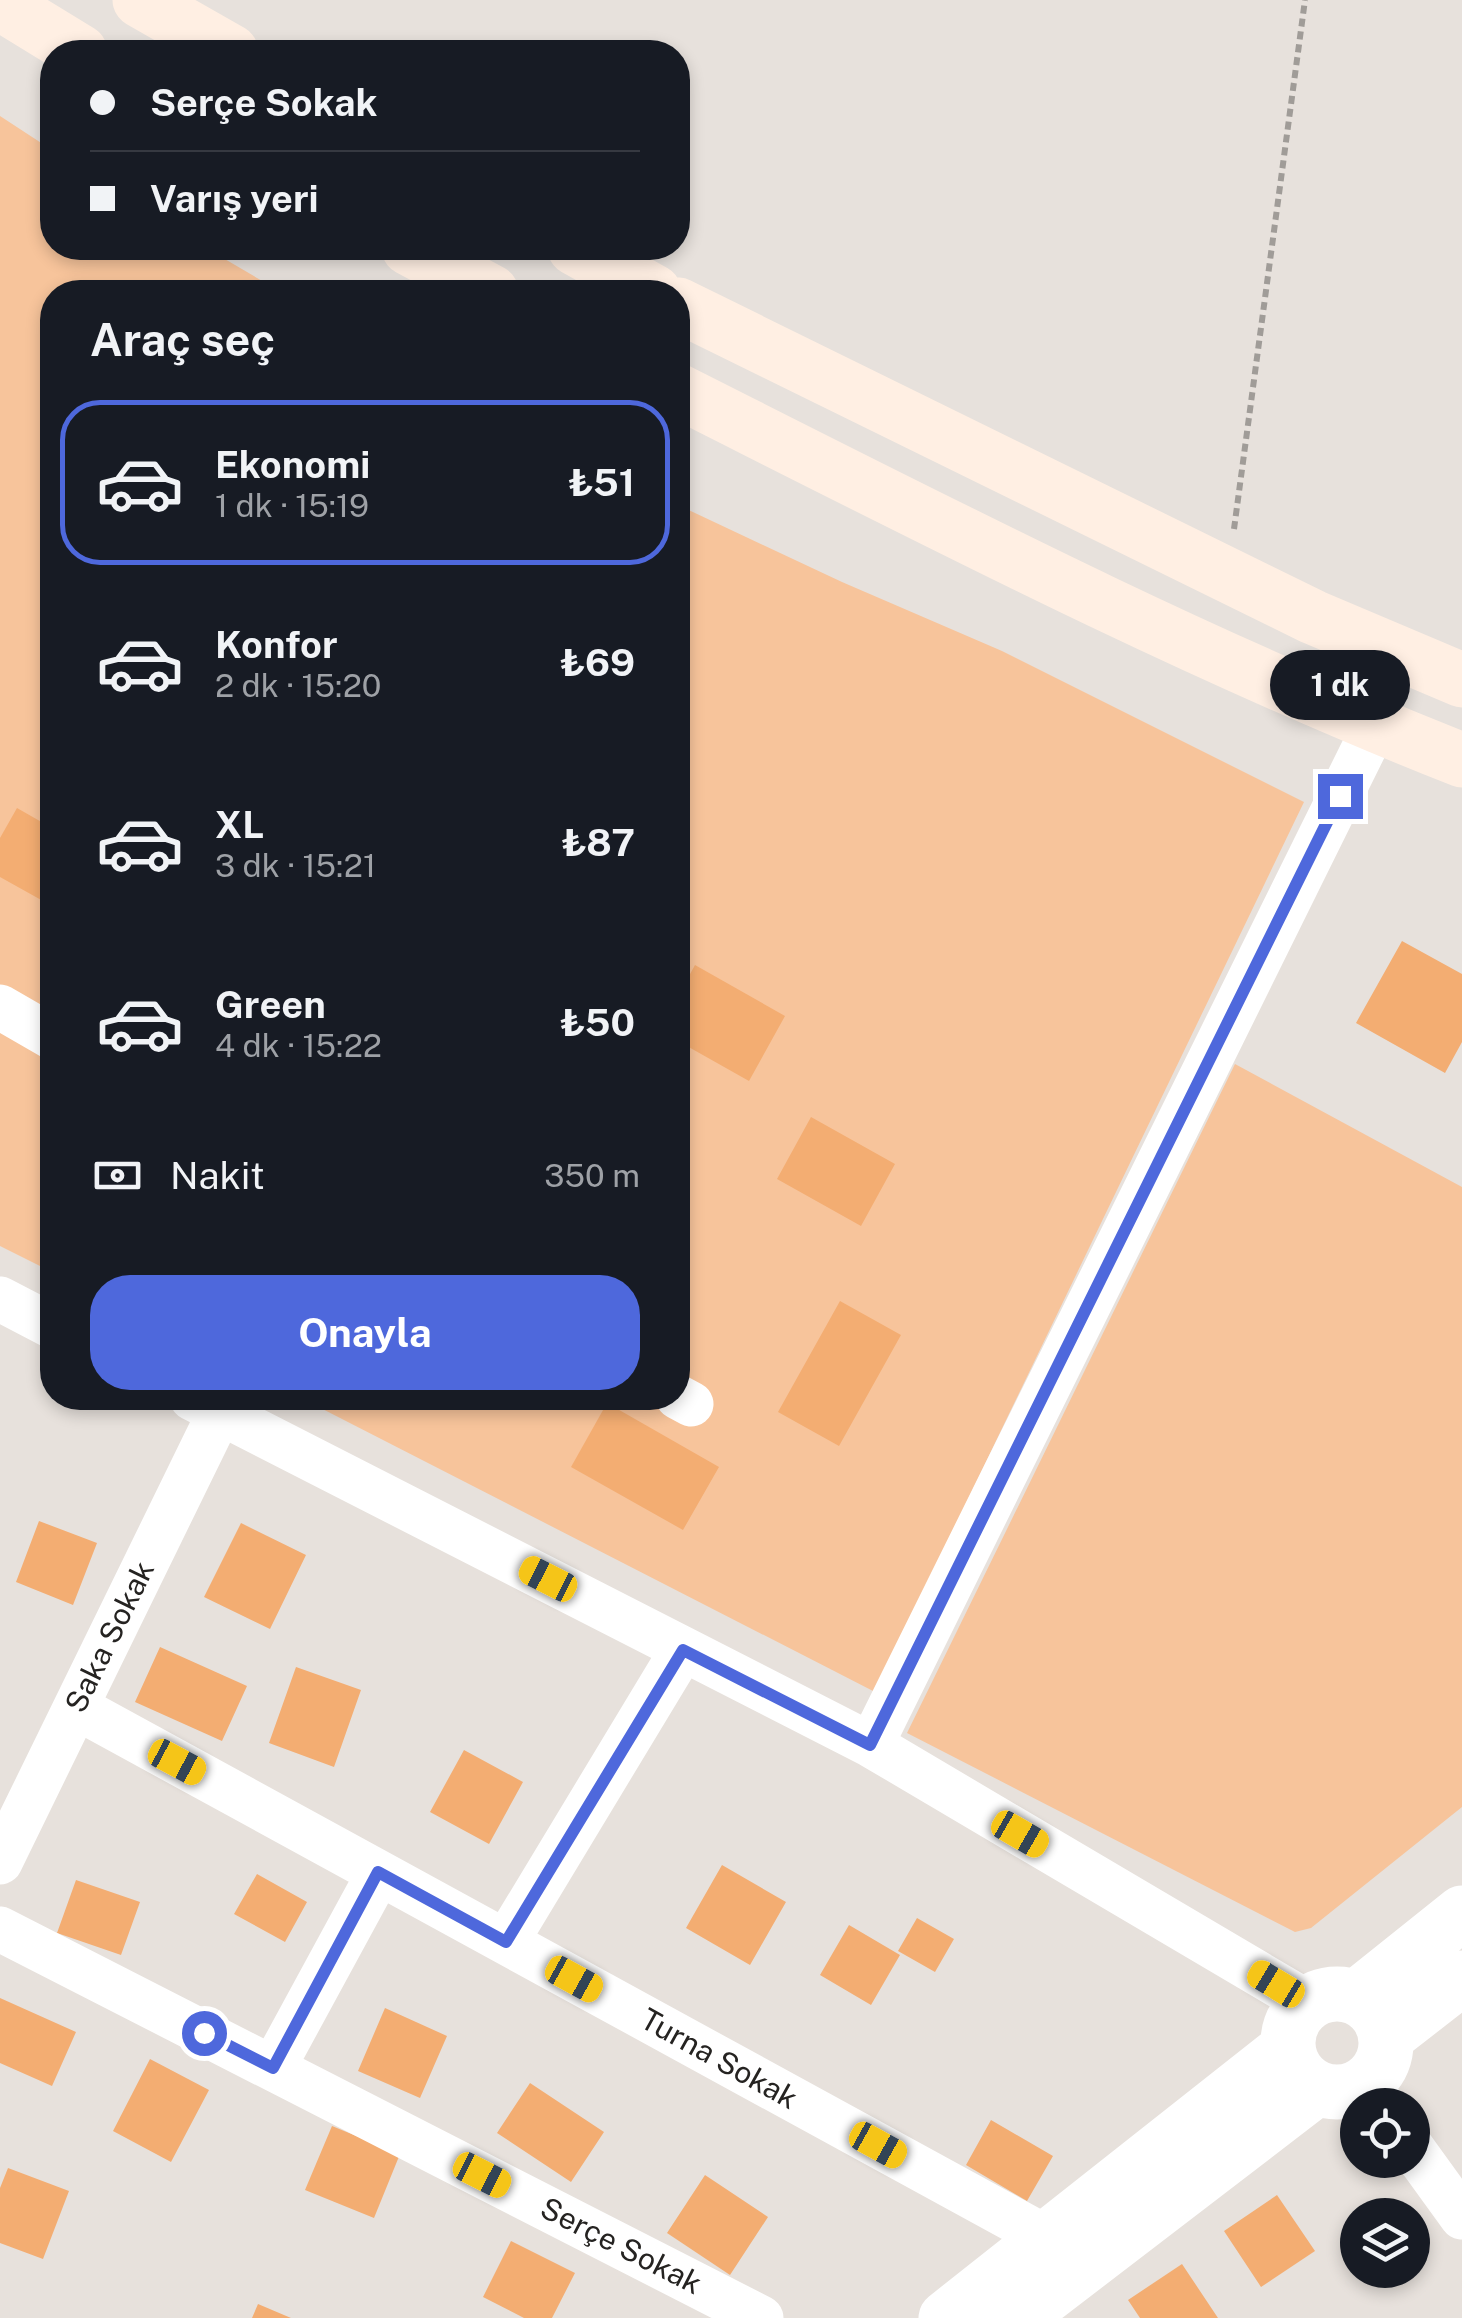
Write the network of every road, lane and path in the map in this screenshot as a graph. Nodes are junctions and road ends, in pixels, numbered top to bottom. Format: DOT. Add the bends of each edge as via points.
graph roads {
  1 [pos="140,0"];
  2 [pos="1305,0"];
  3 [pos="0,3"];
  4 [pos="60,40"];
  5 [pos="210,40"];
  6 [pos="431,260"];
  7 [pos="596,260"];
  8 [pos="469,280"];
  9 [pos="632,280"];
  10 [pos="690,311"];
  11 [pos="690,397"];
  12 [pos="1227,575"];
  13 [pos="1462,680"];
  14 [pos="1374,726"];
  15 [pos="1462,760"];
  16 [pos="0,1007"];
  17 [pos="40,1030"];
  18 [pos="0,1299"];
  19 [pos="40,1320"];
  20 [pos="204,1410"];
  21 [pos="216,1410"];
  22 [pos="683,1650"];
  23 [pos="76,1707"];
  24 [pos="870,1745"];
  25 [pos="0,1862"];
  26 [pos="378,1872"];
  27 [pos="1462,1913"];
  28 [pos="0,1929"];
  29 [pos="506,1942"];
  30 [pos="1462,1978"];
  31 [pos="1343,2052"];
  32 [pos="273,2068"];
  33 [pos="1430,2173"];
  34 [pos="1462,2218"];
  35 [pos="1047,2238"];
  36 [pos="760,2318"];
  37 [pos="946,2318"];
  38 [pos="1017,2318"];
  1 -- 5 [label="main road"];
  2 -- 12 [label="path"];
  3 -- 4 [label="main road"];
  6 -- 8 [label="main road"];
  7 -- 9 [label="main road"];
  10 -- 12 [label="main road"];
  11 -- 14 [label="main road" via="1152,628"];
  12 -- 13 [label="main road"];
  14 -- 15 [label="main road"];
  14 -- 24 [label="street"];
  16 -- 17 [label="street"];
  18 -- 19 [label="street"];
  20 -- 23 [label="street, Saka Sokak"];
  21 -- 22 [label="street"];
  22 -- 24 [label="street"];
  22 -- 29 [label="street"];
  23 -- 25 [label="street, Saka Sokak"];
  23 -- 26 [label="street, Turna Sokak"];
  24 -- 31 [label="street"];
  26 -- 29 [label="street, Turna Sokak"];
  26 -- 32 [label="street"];
  27 -- 31 [label="street"];
  28 -- 32 [label="street, Serçe Sokak"];
  29 -- 35 [label="street, Turna Sokak"];
  30 -- 31 [label="street"];
  31 -- 35 [label="street"];
  31 -- 38 [label="street"];
  32 -- 36 [label="street, Serçe Sokak"];
  33 -- 34 [label="street"];
  35 -- 37 [label="street"];
}
